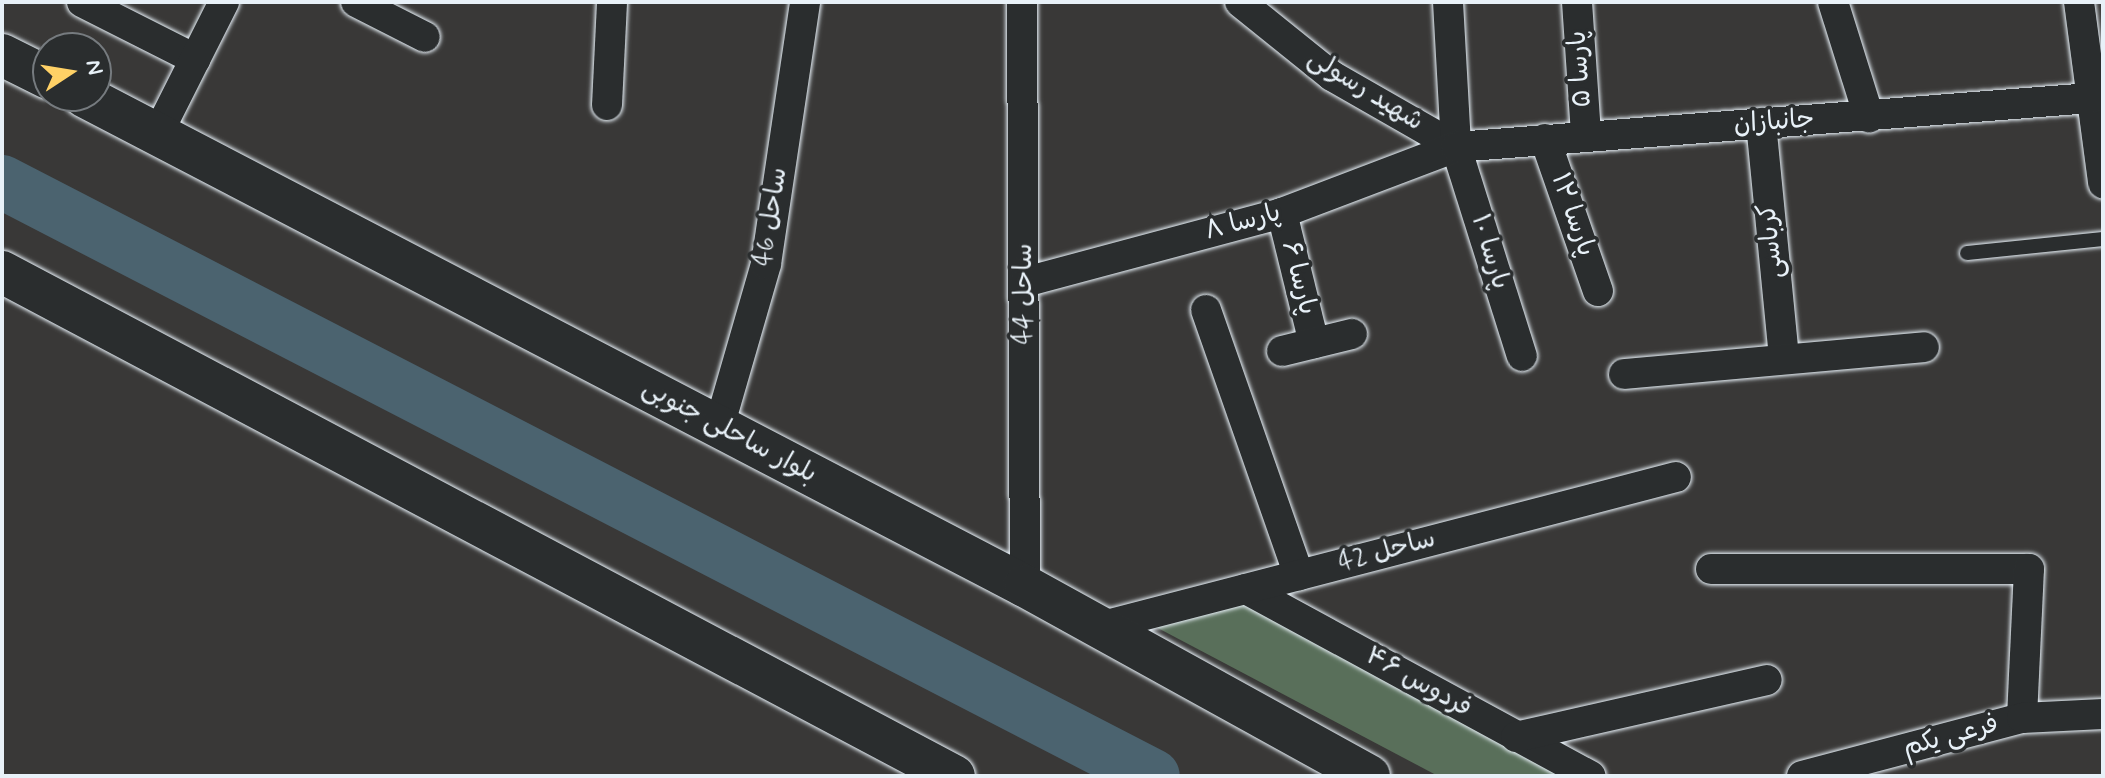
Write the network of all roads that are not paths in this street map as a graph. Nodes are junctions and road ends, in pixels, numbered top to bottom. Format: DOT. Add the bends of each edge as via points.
graph roads {
  1 [pos="82,2"];
  2 [pos="224,2"];
  3 [pos="356,2"];
  4 [pos="612,2"];
  5 [pos="805,2"];
  6 [pos="1022,2"];
  7 [pos="1240,2"];
  8 [pos="1448,2"];
  9 [pos="1577,2"];
  10 [pos="1833,2"];
  11 [pos="2079,2"];
  12 [pos="2093,34"];
  13 [pos="425,37"];
  14 [pos="2,55"];
  15 [pos="195,59"];
  16 [pos="32,70"];
  17 [pos="2092,98"];
  18 [pos="607,105"];
  19 [pos="112,110"];
  20 [pos="1869,117"];
  21 [pos="1761,123"];
  22 [pos="158,133"];
  23 [pos="1586,135"];
  24 [pos="1545,139"];
  25 [pos="1456,147"];
  26 [pos="2103,183"];
  27 [pos="1282,213"];
  28 [pos="2103,239"];
  29 [pos="1967,253"];
  30 [pos="2,272"];
  31 [pos="1025,282"];
  32 [pos="1598,291"];
  33 [pos="1206,310"];
  34 [pos="1352,334"];
  35 [pos="1314,343"];
  36 [pos="1924,347"];
  37 [pos="1282,351"];
  38 [pos="1522,356"];
  39 [pos="1784,359"];
  40 [pos="1624,374"];
  41 [pos="719,427"];
  42 [pos="1676,477"];
  43 [pos="1711,569"];
  44 [pos="1299,575"];
  45 [pos="1025,586"];
  46 [pos="1246,589"];
  47 [pos="1099,627"];
  48 [pos="1767,680"];
  49 [pos="2103,714"];
  50 [pos="2022,718"];
  51 [pos="1516,737"];
  52 [pos="954,776"];
  53 [pos="1369,776"];
  54 [pos="1591,776"];
  55 [pos="1802,776"];
  1 -- 15 [label="street"];
  2 -- 15 [label="street"];
  3 -- 13 [label="street"];
  4 -- 18 [label="street"];
  5 -- 41 [label="street, ساحل 46" via="766,264"];
  6 -- 31 [label="street, ساحل 44"];
  7 -- 25 [label="street, شهید رسولی" via="1332,76"];
  8 -- 25 [label="street, پارسا ۱۰"];
  9 -- 23 [label="street, پارسا ۵"];
  10 -- 20 [label="street"];
  11 -- 12 [label="street"];
  12 -- 17 [label="street"];
  14 -- 16 [label="main road"];
  15 -- 22 [label="street"];
  17 -- 20 [label="street, جانبازان"];
  17 -- 26 [label="street"];
  19 -- 22 [label="main road, بلوار ساحلی جنوبی"];
  20 -- 21 [label="street, جانبازان"];
  21 -- 23 [label="street, جانبازان"];
  21 -- 39 [label="street, کرباسی"];
  22 -- 41 [label="main road, بلوار ساحلی جنوبی"];
  23 -- 24 [label="street, جانبازان"];
  24 -- 25 [label="street, جانبازان"];
  24 -- 32 [label="street, پارسا ۱۲"];
  25 -- 27 [label="street, پارسا ۸"];
  25 -- 38 [label="street, پارسا ۱۰"];
  27 -- 31 [label="street, پارسا ۸"];
  27 -- 35 [label="street, پارسا ۶"];
  28 -- 29 [label="lane"];
  30 -- 52 [label="main road"];
  31 -- 45 [label="street, ساحل 44"];
  33 -- 44 [label="street"];
  34 -- 35 [label="street"];
  35 -- 37 [label="street"];
  36 -- 39 [label="street"];
  39 -- 40 [label="street"];
  41 -- 45 [label="main road, بلوار ساحلی جنوبی"];
  42 -- 44 [label="street, ساحل 42"];
  43 -- 50 [label="street" via="2029,569"];
  44 -- 46 [label="street, ساحل 42"];
  45 -- 47 [label="main road, بلوار ساحلی جنوبی"];
  46 -- 47 [label="street, ساحل 42"];
  46 -- 51 [label="street, فردوس ۴۶"];
  47 -- 53 [label="main road, بلوار ساحلی جنوبی"];
  48 -- 51 [label="street"];
  49 -- 50 [label="street, فرعی یکم"];
  50 -- 55 [label="street, فرعی یکم"];
  51 -- 54 [label="street, فردوس ۴۶"];
}
